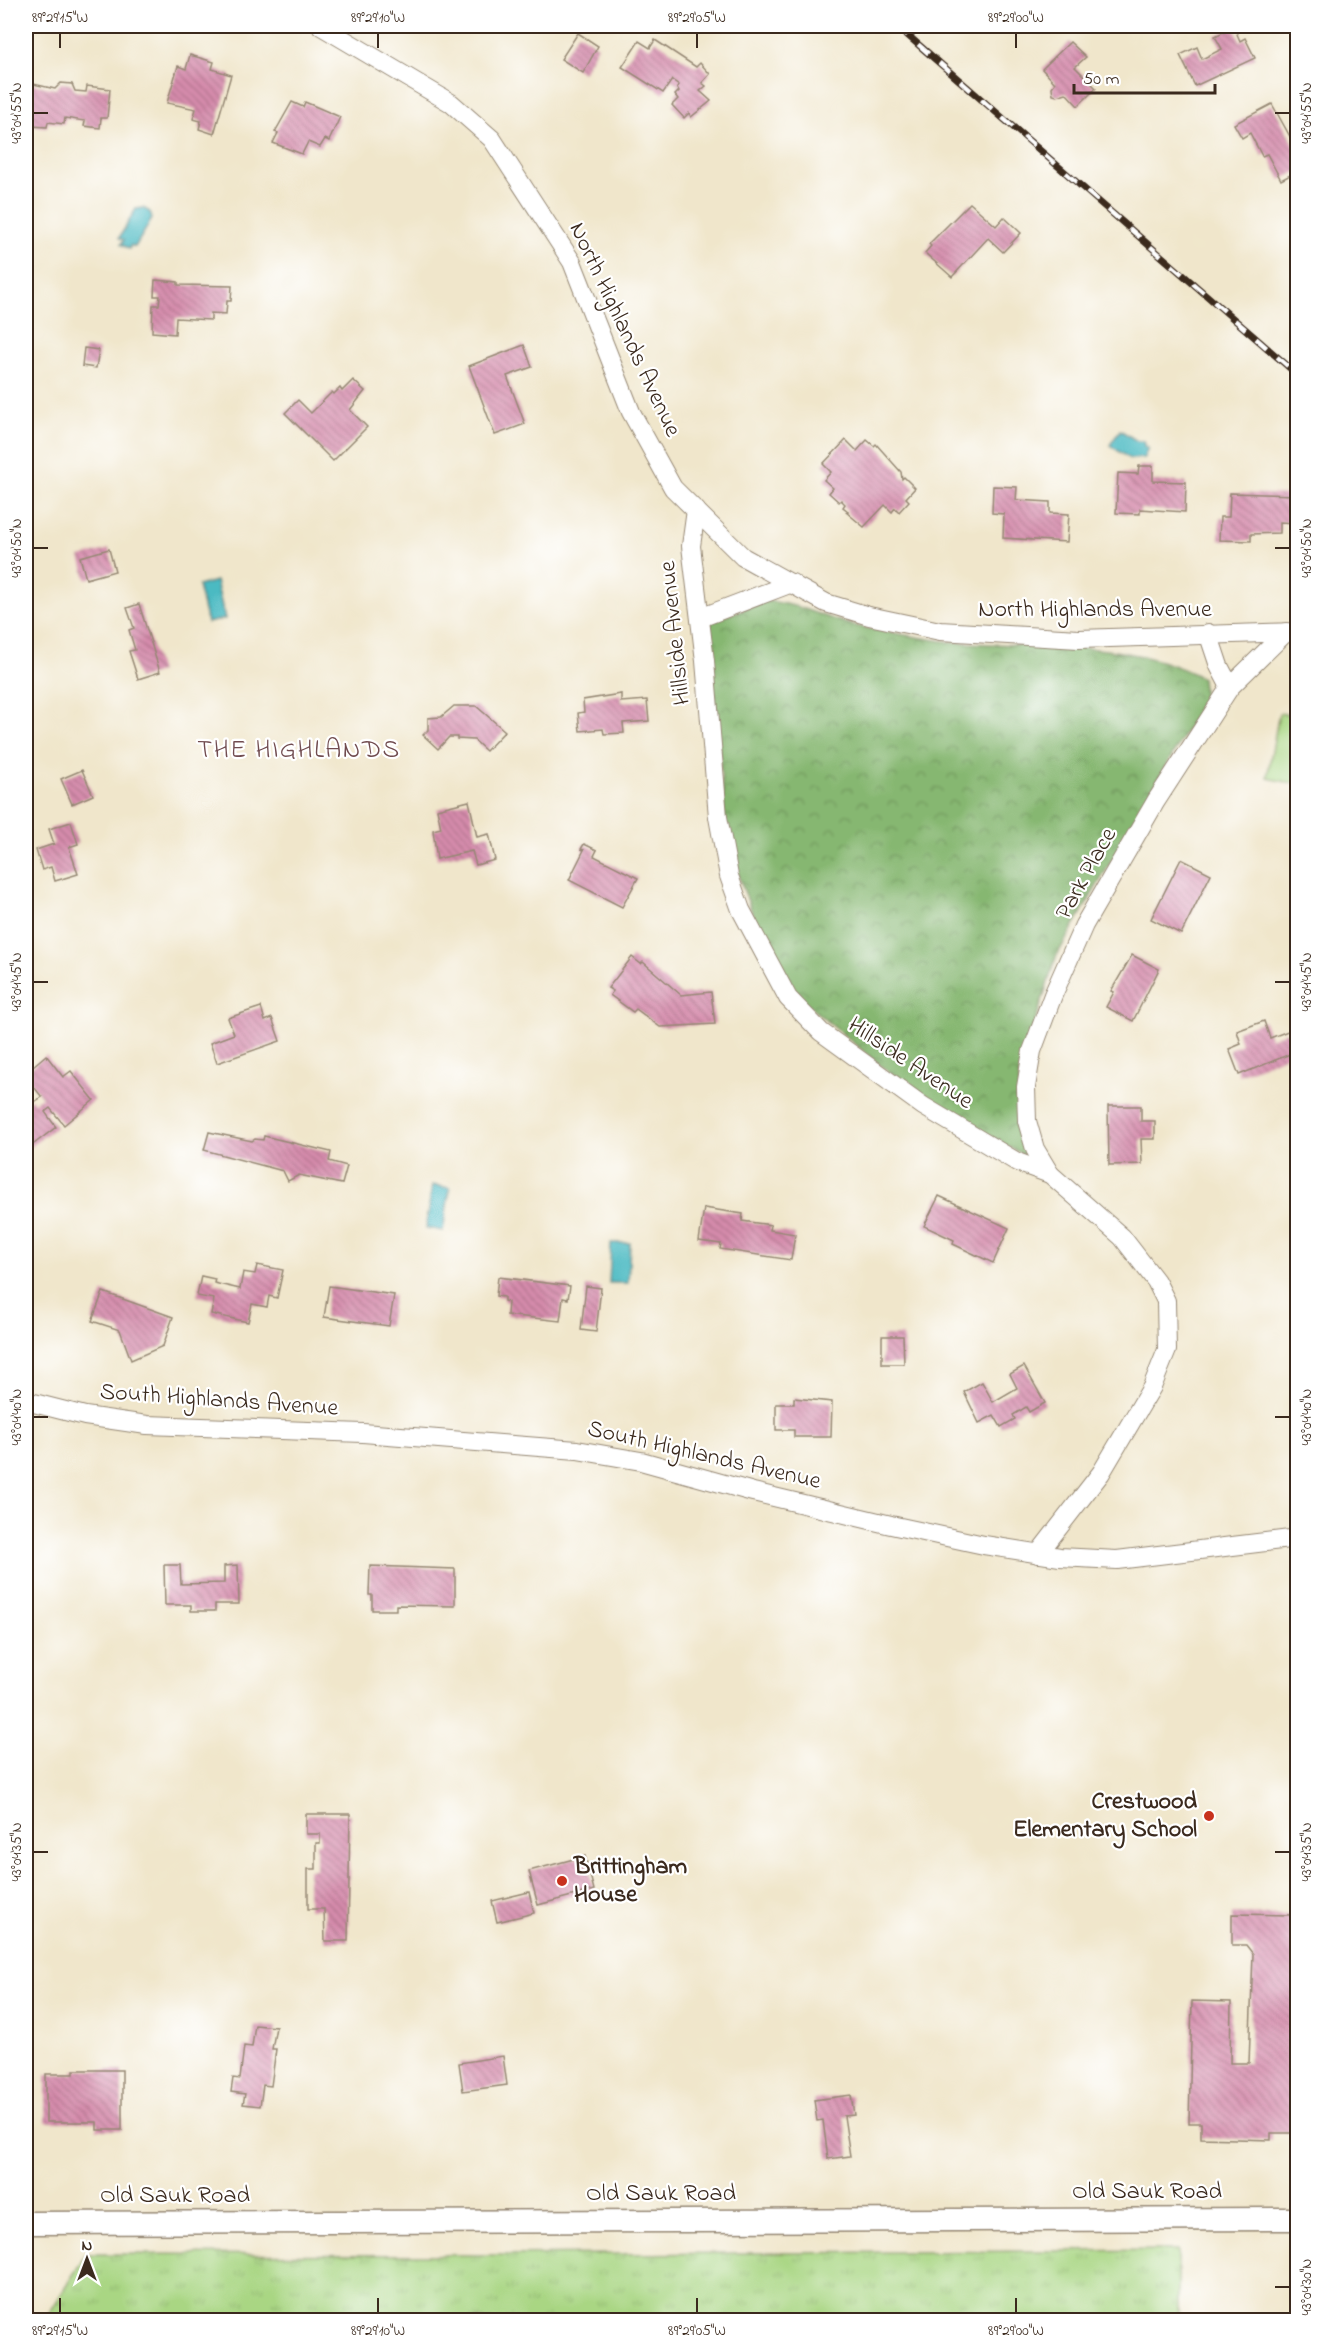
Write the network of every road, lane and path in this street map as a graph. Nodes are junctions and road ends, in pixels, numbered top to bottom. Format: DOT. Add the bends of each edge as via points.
graph roads {
  1 [pos="321,26"];
  2 [pos="696,510"];
  3 [pos="792,583"];
  4 [pos="699,618"];
  5 [pos="1292,632"];
  6 [pos="1208,633"];
  7 [pos="1230,687"];
  8 [pos="1050,1174"];
  9 [pos="26,1401"];
  10 [pos="1298,1538"];
  11 [pos="1038,1554"];
  12 [pos="1298,2219"];
  13 [pos="26,2223"];
  1 -- 2 [label="street, North Highlands Avenue" via="452,103 492,139 572,262 631,412 673,488"];
  2 -- 3 [label="street, North Highlands Avenue" via="743,557"];
  2 -- 4 [label="street, Hillside Avenue" via="691,546"];
  3 -- 4 [label="street"];
  3 -- 6 [label="street, North Highlands Avenue" via="825,603 869,616 960,633 1079,639"];
  4 -- 8 [label="street, Hillside Avenue" via="718,817 729,876 741,910 788,998 821,1032 924,1106 1017,1162"];
  5 -- 6 [label="street, North Highlands Avenue"];
  5 -- 7 [label="street, Park Place"];
  6 -- 7 [label="street"];
  7 -- 8 [label="street, Park Place" via="1084,925 1032,1051 1026,1087 1029,1131"];
  8 -- 11 [label="street, Hillside Avenue" via="1122,1237 1156,1281 1166,1301 1167,1350 1152,1386 1107,1463"];
  9 -- 11 [label="street, South Highlands Avenue" via="85,1416 147,1425 363,1434 576,1450 641,1461 891,1525"];
  10 -- 11 [label="street, South Highlands Avenue" via="1117,1560"];
  12 -- 13 [label="street, Old Sauk Road"];
}
